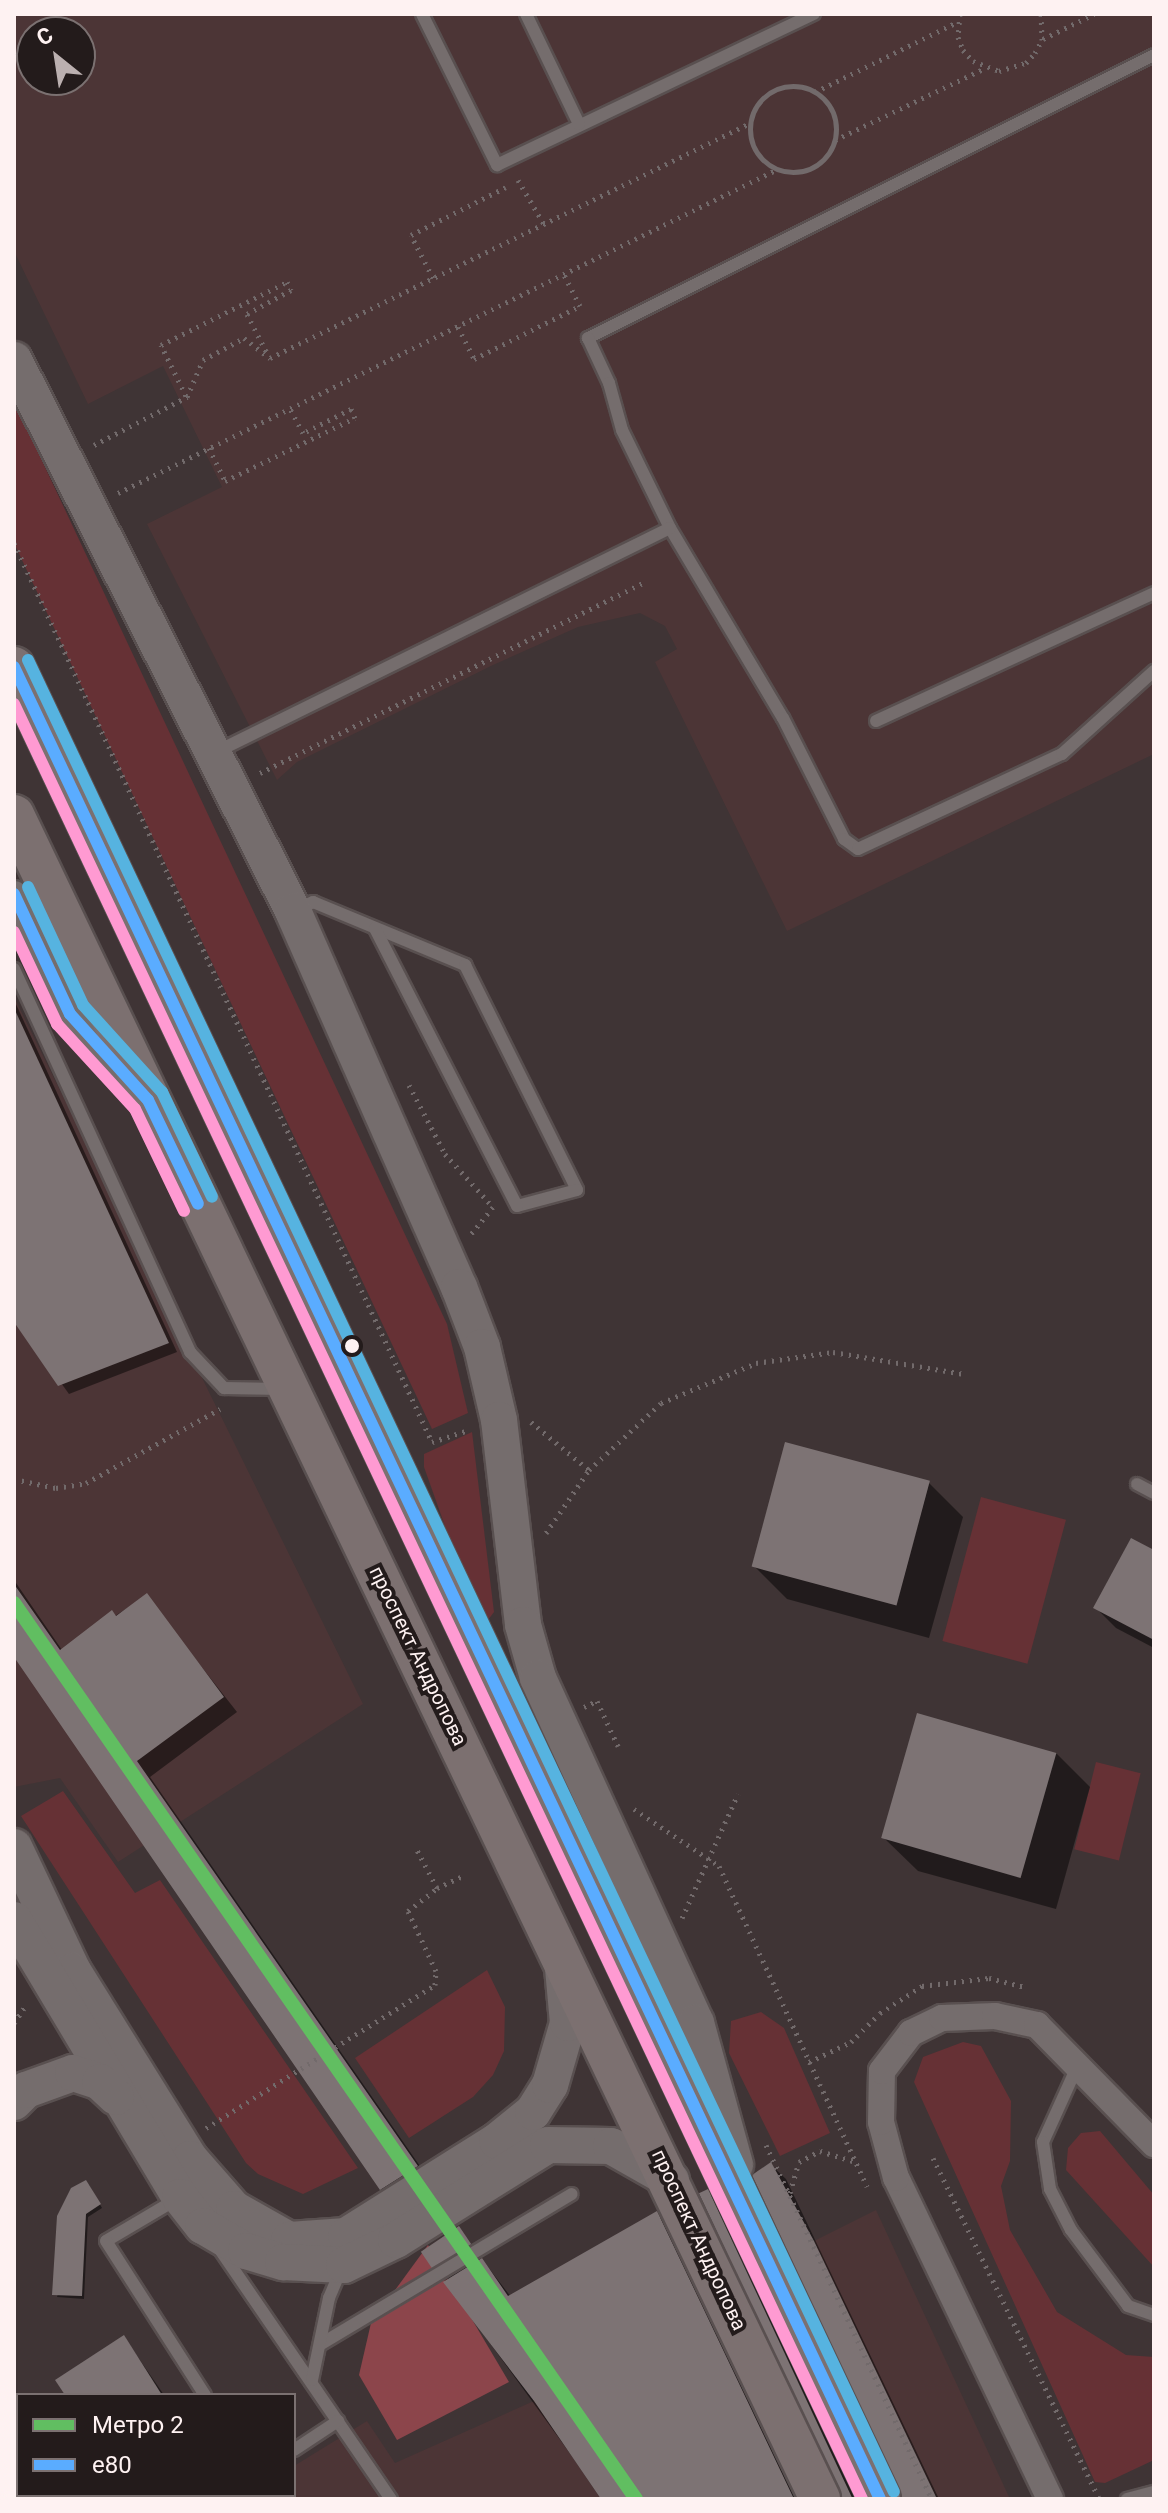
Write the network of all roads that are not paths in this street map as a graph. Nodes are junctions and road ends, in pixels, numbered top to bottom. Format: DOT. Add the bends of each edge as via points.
graph roads {
  1 [pos="422,14"];
  2 [pos="526,14"];
  3 [pos="814,14"];
  4 [pos="1154,55"];
  5 [pos="579,124"];
  6 [pos="14,360"];
  7 [pos="670,528"];
  8 [pos="1154,593"];
  9 [pos="14,667"];
  10 [pos="1154,671"];
  11 [pos="876,721"];
  12 [pos="213,753"];
  13 [pos="14,815"];
  14 [pos="14,894"];
  15 [pos="293,911"];
  16 [pos="375,928"];
  17 [pos="14,969"];
  18 [pos="148,1100"];
  19 [pos="288,1388"];
  20 [pos="1137,1484"];
  21 [pos="1154,1493"];
  22 [pos="14,1847"];
  23 [pos="19,1938"];
  24 [pos="562,1951"];
  25 [pos="73,1971"];
  26 [pos="1077,2067"];
  27 [pos="14,2102"];
  28 [pos="122,2103"];
  29 [pos="1154,2144"];
  30 [pos="671,2180"];
  31 [pos="572,2194"];
  32 [pos="180,2197"];
  33 [pos="381,2214"];
  34 [pos="203,2226"];
  35 [pos="757,2243"];
  36 [pos="344,2265"];
  37 [pos="1154,2315"];
  38 [pos="321,2344"];
  39 [pos="312,2380"];
  40 [pos="204,2393"];
  41 [pos="338,2421"];
  42 [pos="296,2449"];
  43 [pos="1154,2492"];
  44 [pos="391,2499"];
  45 [pos="820,2499"];
  46 [pos="880,2499"];
  47 [pos="1050,2499"];
  48 [pos="1127,2499"];
  1 -- 5 [label="lane" via="497,165"];
  2 -- 5 [label="lane"];
  3 -- 5 [label="lane"];
  4 -- 7 [label="lane" via="588,338 609,383 622,430"];
  6 -- 12 [label="street"];
  7 -- 10 [label="lane" via="783,718 844,839 858,849 1062,754"];
  7 -- 12 [label="lane"];
  8 -- 11 [label="lane"];
  9 -- 35 [label="main road"];
  12 -- 15 [label="street"];
  13 -- 18 [label="main road, проспект Андропова"];
  14 -- 18 [label="street" via="70,1014"];
  15 -- 16 [label="lane" via="313,902"];
  15 -- 35 [label="street" via="482,1347 499,1420 523,1625 538,1678 696,2023"];
  16 -- 16 [label="lane" via="465,965 577,1190 517,1206"];
  17 -- 19 [label="lane" via="190,1352 224,1388"];
  18 -- 19 [label="main road, проспект Андропова"];
  19 -- 24 [label="main road, проспект Андропова"];
  20 -- 21 [label="lane"];
  22 -- 25 [label="street"];
  23 -- 25 [label="street"];
  23 -- 28 [label="street"];
  24 -- 30 [label="main road, проспект Андропова"];
  24 -- 33 [label="street" via="568,2023 550,2085 533,2112 497,2141"];
  25 -- 33 [label="street" via="190,2159 234,2209 289,2240 346,2236"];
  26 -- 29 [label="street"];
  26 -- 37 [label="lane" via="1043,2142 1050,2189 1071,2230 1128,2306"];
  26 -- 47 [label="street" via="1037,2025 995,2016 942,2018 911,2033 882,2071 881,2122 896,2178"];
  27 -- 28 [label="street" via="26,2090 73,2073 100,2082"];
  28 -- 32 [label="street"];
  30 -- 36 [label="street" via="611,2146 548,2145 396,2240"];
  30 -- 45 [label="main road, проспект Андропова"];
  31 -- 38 [label="lane"];
  32 -- 34 [label="street"];
  32 -- 40 [label="lane" via="106,2241"];
  33 -- 36 [label="lane"];
  34 -- 36 [label="street" via="246,2251 283,2262"];
  34 -- 39 [label="lane"];
  35 -- 46 [label="main road"];
  36 -- 38 [label="lane" via="329,2298"];
  38 -- 39 [label="lane"];
  39 -- 41 [label="lane"];
  41 -- 42 [label="lane"];
  41 -- 44 [label="lane"];
  43 -- 48 [label="lane"];
}
